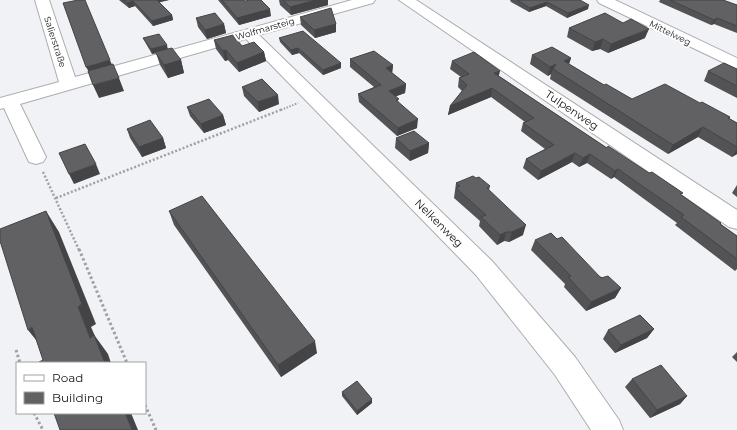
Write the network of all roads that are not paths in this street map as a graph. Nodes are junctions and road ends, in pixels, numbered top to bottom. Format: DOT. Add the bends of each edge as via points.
graph roads {
  1 [pos="42,0"];
  2 [pos="368,0"];
  3 [pos="406,0"];
  4 [pos="604,0"];
  5 [pos="249,34"];
  6 [pos="737,64"];
  7 [pos="69,85"];
  8 [pos="5,102"];
  9 [pos="36,157"];
  10 [pos="737,221"];
  11 [pos="608,430"];
  1 -- 7 [label="street, Salierstraße"];
  2 -- 5 [label="street, Wolfmarsteig"];
  3 -- 10 [label="street, Tulpenweg"];
  4 -- 6 [label="street, Mittelweg"];
  5 -- 7 [label="street, Wolfmarsteig"];
  5 -- 11 [label="street, Nelkenweg" via="484,268 565,366"];
  7 -- 8 [label="street, Wolfmarsteig"];
  8 -- 9 [label="street"];
}
